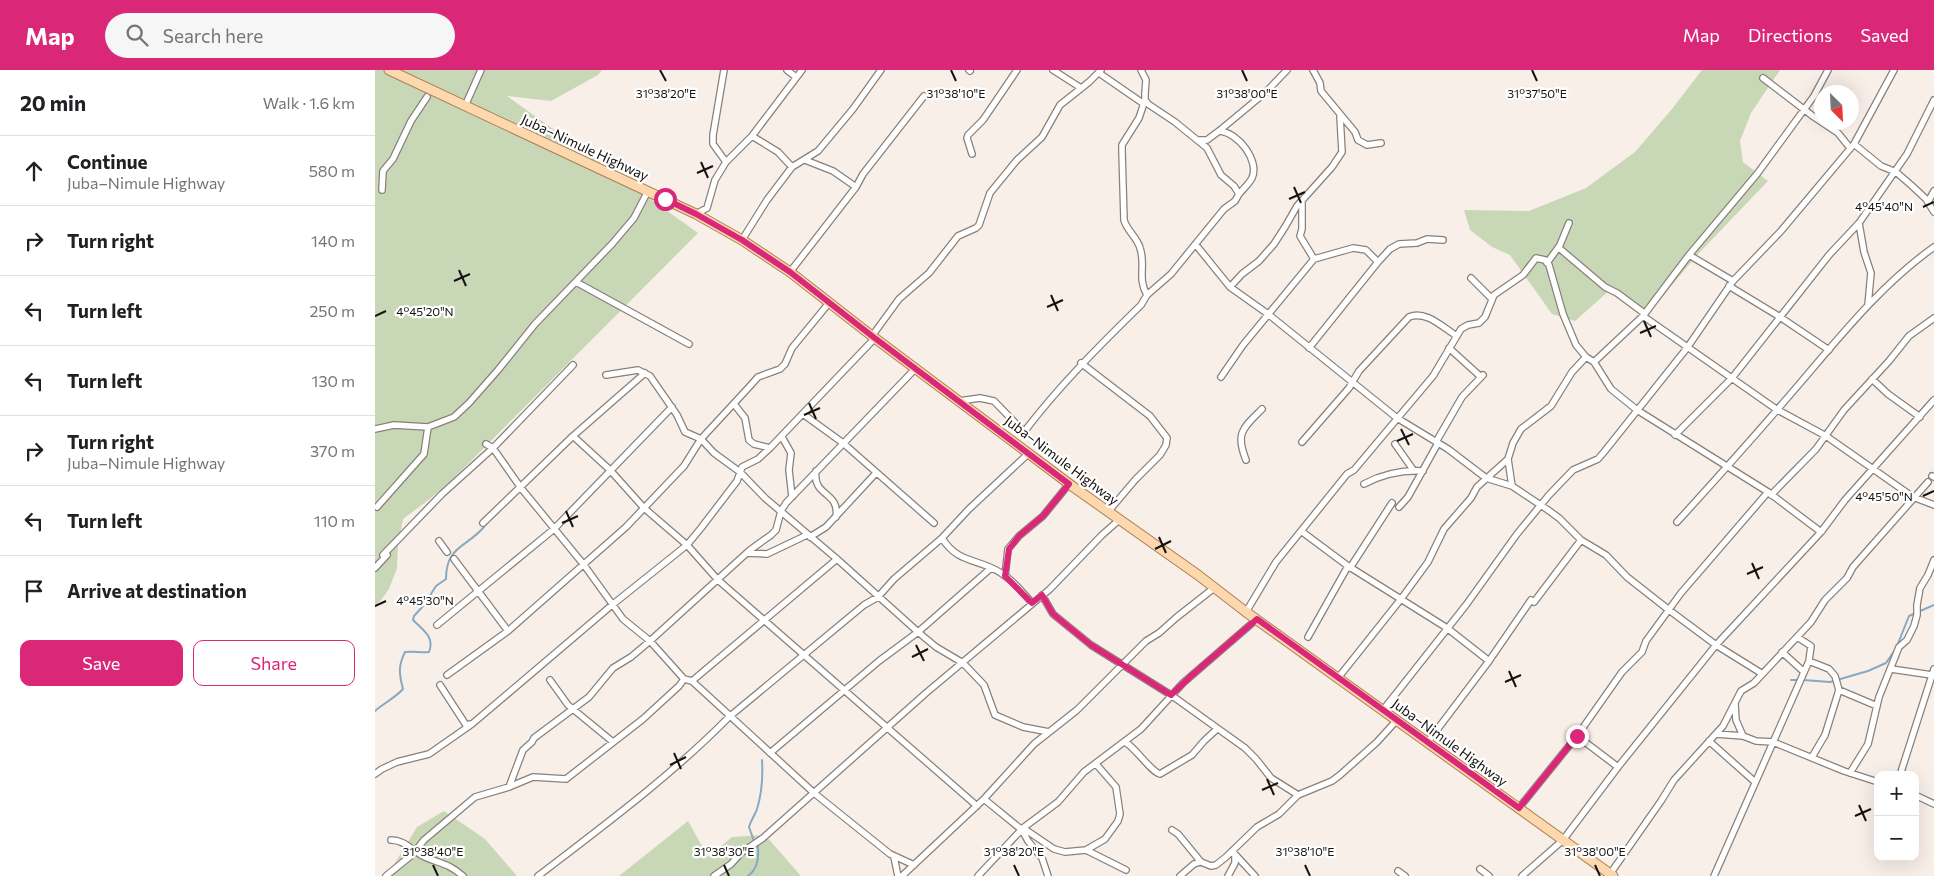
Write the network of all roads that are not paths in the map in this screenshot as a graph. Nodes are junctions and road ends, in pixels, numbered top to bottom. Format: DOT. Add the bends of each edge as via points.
graph roads {
  1 [pos="389,70"];
  2 [pos="481,70"];
  3 [pos="724,70"];
  4 [pos="787,70"];
  5 [pos="802,70"];
  6 [pos="881,70"];
  7 [pos="1017,70"];
  8 [pos="1053,70"];
  9 [pos="1141,70"];
  10 [pos="1287,70"];
  11 [pos="1313,70"];
  12 [pos="1828,70"];
  13 [pos="1894,70"];
  14 [pos="1100,71"];
  15 [pos="796,77"];
  16 [pos="1763,78"];
  17 [pos="1081,88"];
  18 [pos="924,96"];
  19 [pos="427,97"];
  20 [pos="1934,100"];
  21 [pos="1144,102"];
  22 [pos="465,106"];
  23 [pos="1805,109"];
  24 [pos="1340,116"];
  25 [pos="1219,132"];
  26 [pos="751,136"];
  27 [pos="1197,140"];
  28 [pos="1381,143"];
  29 [pos="1852,146"];
  30 [pos="972,154"];
  31 [pos="805,160"];
  32 [pos="726,162"];
  33 [pos="792,166"];
  34 [pos="1896,172"];
  35 [pos="857,187"];
  36 [pos="382,190"];
  37 [pos="648,190"];
  38 [pos="1934,191"];
  39 [pos="1239,194"];
  40 [pos="1928,202"];
  41 [pos="1302,203"];
  42 [pos="1934,212"];
  43 [pos="696,214"];
  44 [pos="1569,223"];
  45 [pos="1859,223"];
  46 [pos="742,240"];
  47 [pos="1443,240"];
  48 [pos="1196,246"];
  49 [pos="1934,247"];
  50 [pos="1559,248"];
  51 [pos="1689,255"];
  52 [pos="1313,258"];
  53 [pos="1379,262"];
  54 [pos="1547,263"];
  55 [pos="790,272"];
  56 [pos="1471,278"];
  57 [pos="576,282"];
  58 [pos="1731,284"];
  59 [pos="1230,287"];
  60 [pos="1147,295"];
  61 [pos="1492,299"];
  62 [pos="829,303"];
  63 [pos="1868,305"];
  64 [pos="1268,314"];
  65 [pos="1643,314"];
  66 [pos="1780,317"];
  67 [pos="1934,318"];
  68 [pos="1457,336"];
  69 [pos="873,337"];
  70 [pos="689,344"];
  71 [pos="1309,348"];
  72 [pos="1449,348"];
  73 [pos="1687,348"];
  74 [pos="1829,350"];
  75 [pos="1586,357"];
  76 [pos="1595,362"];
  77 [pos="1081,364"];
  78 [pos="573,365"];
  79 [pos="915,369"];
  80 [pos="645,373"];
  81 [pos="606,375"];
  82 [pos="1221,376"];
  83 [pos="1732,378"];
  84 [pos="1872,379"];
  85 [pos="1352,381"];
  86 [pos="1934,400"];
  87 [pos="959,401"];
  88 [pos="734,404"];
  89 [pos="671,407"];
  90 [pos="1776,409"];
  91 [pos="1262,410"];
  92 [pos="1637,410"];
  93 [pos="803,414"];
  94 [pos="1919,417"];
  95 [pos="1397,418"];
  96 [pos="428,427"];
  97 [pos="375,429"];
  98 [pos="1675,434"];
  99 [pos="573,436"];
  100 [pos="782,436"];
  101 [pos="1826,436"];
  102 [pos="701,439"];
  103 [pos="1302,442"];
  104 [pos="843,443"];
  105 [pos="1437,443"];
  106 [pos="486,444"];
  107 [pos="1395,444"];
  108 [pos="493,448"];
  109 [pos="770,448"];
  110 [pos="1029,453"];
  111 [pos="1509,459"];
  112 [pos="1246,460"];
  113 [pos="1726,466"];
  114 [pos="1873,468"];
  115 [pos="610,470"];
  116 [pos="1414,471"];
  117 [pos="740,472"];
  118 [pos="816,472"];
  119 [pos="1423,472"];
  120 [pos="876,473"];
  121 [pos="1486,478"];
  122 [pos="1928,482"];
  123 [pos="1069,484"];
  124 [pos="1364,484"];
  125 [pos="1512,486"];
  126 [pos="521,488"];
  127 [pos="1769,494"];
  128 [pos="792,497"];
  129 [pos="1913,497"];
  130 [pos="1392,502"];
  131 [pos="1540,505"];
  132 [pos="1934,505"];
  133 [pos="377,507"];
  134 [pos="1399,507"];
  135 [pos="644,508"];
  136 [pos="781,511"];
  137 [pos="1109,512"];
  138 [pos="836,517"];
  139 [pos="1119,520"];
  140 [pos="1677,522"];
  141 [pos="483,523"];
  142 [pos="934,523"];
  143 [pos="554,529"];
  144 [pos="409,531"];
  145 [pos="1301,531"];
  146 [pos="1821,532"];
  147 [pos="809,536"];
  148 [pos="942,538"];
  149 [pos="1581,540"];
  150 [pos="439,541"];
  151 [pos="687,545"];
  152 [pos="447,552"];
  153 [pos="747,553"];
  154 [pos="383,555"];
  155 [pos="454,559"];
  156 [pos="837,559"];
  157 [pos="1934,560"];
  158 [pos="584,566"];
  159 [pos="1349,567"];
  160 [pos="375,568"];
  161 [pos="991,568"];
  162 [pos="1005,576"];
  163 [pos="719,580"];
  164 [pos="1215,588"];
  165 [pos="478,591"];
  166 [pos="1042,595"];
  167 [pos="878,597"];
  168 [pos="1401,599"];
  169 [pos="1032,603"];
  170 [pos="1669,610"];
  171 [pos="1246,612"];
  172 [pos="1257,619"];
  173 [pos="764,621"];
  174 [pos="437,625"];
  175 [pos="1447,628"];
  176 [pos="508,631"];
  177 [pos="918,632"];
  178 [pos="1308,637"];
  179 [pos="1797,637"];
  180 [pos="651,641"];
  181 [pos="1716,645"];
  182 [pos="1782,652"];
  183 [pos="804,655"];
  184 [pos="1489,661"];
  185 [pos="1809,661"];
  186 [pos="963,663"];
  187 [pos="1123,665"];
  188 [pos="1891,669"];
  189 [pos="1804,672"];
  190 [pos="1933,672"];
  191 [pos="1761,673"];
  192 [pos="447,675"];
  193 [pos="1338,678"];
  194 [pos="684,679"];
  195 [pos="549,680"];
  196 [pos="692,682"];
  197 [pos="440,685"];
  198 [pos="844,690"];
  199 [pos="1839,690"];
  200 [pos="1171,695"];
  201 [pos="1735,702"];
  202 [pos="1877,706"];
  203 [pos="574,709"];
  204 [pos="1383,710"];
  205 [pos="729,717"];
  206 [pos="1397,720"];
  207 [pos="472,724"];
  208 [pos="887,728"];
  209 [pos="1217,729"];
  210 [pos="1049,732"];
  211 [pos="1716,734"];
  212 [pos="1577,736"];
  213 [pos="1743,736"];
  214 [pos="1709,741"];
  215 [pos="613,742"];
  216 [pos="1125,742"];
  217 [pos="1773,742"];
  218 [pos="1427,743"];
  219 [pos="770,753"];
  220 [pos="1812,757"];
  221 [pos="1096,764"];
  222 [pos="1617,767"];
  223 [pos="1901,771"];
  224 [pos="1850,773"];
  225 [pos="375,774"];
  226 [pos="1874,781"];
  227 [pos="1755,782"];
  228 [pos="509,788"];
  229 [pos="814,793"];
  230 [pos="1298,795"];
  231 [pos="1919,797"];
  232 [pos="984,799"];
  233 [pos="1933,802"];
  234 [pos="977,806"];
  235 [pos="1519,808"];
  236 [pos="1023,829"];
  237 [pos="1172,830"];
  238 [pos="391,840"];
  239 [pos="1563,840"];
  240 [pos="1086,850"];
  241 [pos="1234,854"];
  242 [pos="894,857"];
  243 [pos="1200,862"];
  244 [pos="914,865"];
  245 [pos="1479,869"];
  246 [pos="1126,870"];
  247 [pos="1397,871"];
  248 [pos="1611,875"];
  249 [pos="386,876"];
  250 [pos="463,876"];
  251 [pos="538,876"];
  252 [pos="714,876"];
  253 [pos="898,876"];
  254 [pos="902,876"];
  255 [pos="977,876"];
  256 [pos="1048,876"];
  257 [pos="1180,876"];
  258 [pos="1227,876"];
  259 [pos="1255,876"];
  260 [pos="1405,876"];
  261 [pos="1489,876"];
  262 [pos="1522,876"];
  263 [pos="1714,876"];
  1 -- 22 [label="main road, Juba–Nimule Highway"];
  2 -- 22 [label="street"];
  3 -- 32 [label="street" via="713,144"];
  4 -- 15 [label="street"];
  5 -- 15 [label="street"];
  6 -- 31 [label="street" via="818,151"];
  7 -- 30 [label="street" via="983,120 968,136"];
  8 -- 17 [label="street"];
  9 -- 21 [label="street" via="1146,80"];
  10 -- 25 [label="street"];
  11 -- 24 [label="street" via="1321,91"];
  12 -- 23 [label="street"];
  13 -- 29 [label="street"];
  14 -- 17 [label="street"];
  14 -- 21 [label="street" via="1119,88"];
  15 -- 26 [label="street"];
  16 -- 23 [label="street"];
  17 -- 69 [label="street" via="1060,105 1042,137 1017,160 990,193 979,225 958,236 929,273 899,299"];
  18 -- 35 [label="street" via="863,174"];
  19 -- 36 [label="street" via="383,171"];
  20 -- 34 [label="street"];
  21 -- 27 [label="street"];
  21 -- 60 [label="street" via="1139,118 1122,145 1122,182 1123,220 1140,248 1141,281"];
  22 -- 37 [label="main road, Juba–Nimule Highway"];
  23 -- 29 [label="street"];
  23 -- 51 [label="street" via="1757,174"];
  24 -- 28 [label="street" via="1358,140 1367,146"];
  24 -- 41 [label="street" via="1342,152"];
  25 -- 27 [label="street" via="1207,140"];
  25 -- 39 [label="street" via="1235,136 1254,169 1252,178"];
  26 -- 32 [label="street"];
  26 -- 33 [label="street" via="778,152"];
  27 -- 39 [label="street" via="1209,151 1221,175"];
  29 -- 34 [label="street"];
  29 -- 58 [label="street" via="1781,231"];
  31 -- 33 [label="street"];
  31 -- 35 [label="street" via="833,171"];
  32 -- 43 [label="street" via="715,180 707,208"];
  33 -- 46 [label="street"];
  34 -- 40 [label="street"];
  34 -- 45 [label="street"];
  35 -- 55 [label="street"];
  37 -- 43 [label="main road, Juba–Nimule Highway"];
  37 -- 57 [label="street" via="634,218"];
  38 -- 40 [label="street"];
  39 -- 48 [label="street"];
  40 -- 42 [label="street"];
  41 -- 52 [label="street" via="1300,236"];
  41 -- 59 [label="street" via="1259,261"];
  43 -- 46 [label="main road, Juba–Nimule Highway"];
  44 -- 50 [label="street"];
  45 -- 63 [label="street" via="1871,273"];
  45 -- 66 [label="street"];
  46 -- 55 [label="main road, Juba–Nimule Highway"];
  47 -- 53 [label="street" via="1399,244 1390,248"];
  48 -- 59 [label="street"];
  48 -- 60 [label="street"];
  49 -- 63 [label="street"];
  50 -- 54 [label="street"];
  50 -- 65 [label="street"];
  51 -- 58 [label="street"];
  51 -- 65 [label="street"];
  52 -- 53 [label="street" via="1353,248 1366,250"];
  52 -- 64 [label="street"];
  53 -- 71 [label="street"];
  54 -- 61 [label="street" via="1536,258 1523,275"];
  54 -- 75 [label="street" via="1567,327"];
  55 -- 62 [label="main road, Juba–Nimule Highway"];
  56 -- 61 [label="street"];
  57 -- 70 [label="street"];
  57 -- 96 [label="street" via="535,324 469,404 454,417"];
  58 -- 66 [label="street"];
  58 -- 73 [label="street"];
  59 -- 64 [label="street"];
  60 -- 77 [label="street" via="1141,305"];
  61 -- 68 [label="street" via="1485,317 1479,323 1461,329"];
  62 -- 69 [label="main road, Juba–Nimule Highway"];
  62 -- 88 [label="street" via="792,348 785,364 758,377"];
  63 -- 74 [label="street"];
  64 -- 71 [label="street"];
  64 -- 82 [label="street"];
  65 -- 73 [label="street"];
  65 -- 76 [label="street"];
  66 -- 74 [label="street"];
  66 -- 83 [label="street"];
  67 -- 84 [label="street" via="1909,336"];
  68 -- 72 [label="street"];
  68 -- 85 [label="street" via="1420,314 1409,317"];
  69 -- 79 [label="main road, Juba–Nimule Highway"];
  69 -- 93 [label="street"];
  71 -- 85 [label="street"];
  72 -- 95 [label="street" via="1433,376"];
  72 -- 105 [label="street" via="1482,376 1462,397"];
  73 -- 83 [label="street"];
  73 -- 92 [label="street"];
  74 -- 90 [label="street"];
  75 -- 76 [label="street"];
  75 -- 111 [label="street" via="1571,372 1551,406 1521,429 1513,442"];
  76 -- 92 [label="street" via="1611,388"];
  77 -- 87 [label="street" via="1024,432 994,401 980,398"];
  77 -- 137 [label="street" via="1149,416 1167,438 1160,454"];
  78 -- 108 [label="street"];
  79 -- 87 [label="main road, Juba–Nimule Highway"];
  79 -- 104 [label="street"];
  80 -- 81 [label="street" via="638,370"];
  80 -- 89 [label="street" via="657,384"];
  80 -- 99 [label="street"];
  83 -- 90 [label="street"];
  83 -- 98 [label="street"];
  84 -- 94 [label="street"];
  84 -- 101 [label="street"];
  85 -- 95 [label="street"];
  85 -- 103 [label="street"];
  86 -- 94 [label="street"];
  87 -- 110 [label="main road, Juba–Nimule Highway"];
  88 -- 102 [label="street"];
  88 -- 109 [label="street" via="745,418 749,440"];
  89 -- 102 [label="street" via="685,432"];
  89 -- 115 [label="street"];
  90 -- 101 [label="street"];
  90 -- 113 [label="street"];
  91 -- 112 [label="street" via="1239,438"];
  92 -- 98 [label="street"];
  92 -- 131 [label="street" via="1598,458 1573,470"];
  93 -- 100 [label="street"];
  93 -- 104 [label="street"];
  94 -- 114 [label="street"];
  95 -- 105 [label="street"];
  95 -- 145 [label="street"];
  96 -- 97 [label="street" via="394,425"];
  96 -- 133 [label="street" via="423,454"];
  98 -- 113 [label="street"];
  99 -- 115 [label="street"];
  99 -- 126 [label="street"];
  100 -- 109 [label="street"];
  100 -- 128 [label="street" via="791,453"];
  101 -- 114 [label="street"];
  101 -- 127 [label="street" via="1816,450"];
  102 -- 117 [label="street"];
  102 -- 135 [label="street" via="684,466"];
  104 -- 118 [label="street"];
  104 -- 120 [label="street"];
  105 -- 119 [label="street"];
  105 -- 121 [label="street"];
  106 -- 108 [label="street"];
  107 -- 116 [label="street"];
  108 -- 126 [label="street"];
  108 -- 154 [label="street" via="441,494"];
  109 -- 117 [label="street"];
  110 -- 123 [label="main road, Juba–Nimule Highway"];
  110 -- 148 [label="street"];
  111 -- 121 [label="street"];
  111 -- 125 [label="street"];
  113 -- 127 [label="street"];
  113 -- 140 [label="street"];
  114 -- 129 [label="street"];
  114 -- 146 [label="street"];
  115 -- 135 [label="street"];
  115 -- 143 [label="street"];
  116 -- 119 [label="street"];
  116 -- 124 [label="street" via="1380,476"];
  117 -- 136 [label="street"];
  117 -- 151 [label="street" via="737,481"];
  118 -- 128 [label="street"];
  118 -- 138 [label="street" via="816,485 836,504"];
  119 -- 134 [label="street"];
  120 -- 138 [label="street"];
  120 -- 142 [label="street"];
  121 -- 125 [label="street"];
  121 -- 168 [label="street" via="1444,529 1428,562"];
  122 -- 129 [label="street"];
  123 -- 137 [label="main road, Juba–Nimule Highway"];
  123 -- 162 [label="street" via="1043,516 1009,549"];
  125 -- 131 [label="street"];
  126 -- 141 [label="street"];
  126 -- 143 [label="street"];
  127 -- 146 [label="street"];
  127 -- 170 [label="street" via="1702,566"];
  128 -- 136 [label="street"];
  129 -- 132 [label="street"];
  129 -- 179 [label="street"];
  130 -- 159 [label="street"];
  131 -- 149 [label="street"];
  131 -- 175 [label="street"];
  135 -- 151 [label="street"];
  135 -- 158 [label="street"];
  136 -- 147 [label="street"];
  136 -- 153 [label="street" via="776,530"];
  137 -- 139 [label="main road, Juba–Nimule Highway"];
  138 -- 147 [label="street" via="826,528"];
  139 -- 164 [label="main road, Juba–Nimule Highway"];
  139 -- 166 [label="street"];
  143 -- 158 [label="street"];
  143 -- 165 [label="street"];
  144 -- 160 [label="street"];
  145 -- 159 [label="street"];
  145 -- 171 [label="street" via="1276,562"];
  146 -- 181 [label="street"];
  147 -- 153 [label="street" via="767,554"];
  147 -- 156 [label="street"];
  148 -- 161 [label="street" via="963,559"];
  148 -- 167 [label="street"];
  149 -- 170 [label="street" via="1606,555 1627,577"];
  149 -- 184 [label="street"];
  150 -- 152 [label="street"];
  151 -- 163 [label="street"];
  151 -- 207 [label="street"];
  153 -- 163 [label="street"];
  155 -- 165 [label="street"];
  156 -- 167 [label="street"];
  156 -- 173 [label="street"];
  157 -- 188 [label="street" via="1920,588 1914,626 1899,647"];
  158 -- 176 [label="street"];
  158 -- 180 [label="street" via="623,619"];
  159 -- 168 [label="street"];
  159 -- 178 [label="street"];
  161 -- 162 [label="street"];
  161 -- 177 [label="street"];
  162 -- 169 [label="street"];
  163 -- 173 [label="street"];
  163 -- 180 [label="street"];
  164 -- 171 [label="main road, Juba–Nimule Highway"];
  164 -- 187 [label="street" via="1146,641"];
  165 -- 174 [label="street"];
  165 -- 176 [label="street"];
  166 -- 169 [label="street"];
  166 -- 187 [label="street" via="1053,614 1091,645"];
  167 -- 177 [label="street"];
  167 -- 183 [label="street" via="863,605"];
  168 -- 175 [label="street"];
  168 -- 193 [label="street"];
  169 -- 186 [label="street"];
  170 -- 181 [label="street"];
  170 -- 212 [label="street" via="1646,641 1642,652 1623,672"];
  171 -- 172 [label="main road, Juba–Nimule Highway"];
  172 -- 193 [label="main road, Juba–Nimule Highway"];
  172 -- 200 [label="street"];
  173 -- 183 [label="street"];
  173 -- 196 [label="street"];
  175 -- 184 [label="street"];
  175 -- 204 [label="street"];
  176 -- 192 [label="street"];
  177 -- 186 [label="street"];
  177 -- 198 [label="street"];
  179 -- 182 [label="street"];
  179 -- 185 [label="street" via="1811,646"];
  180 -- 194 [label="street"];
  180 -- 203 [label="street" via="613,668 589,697"];
  181 -- 191 [label="street"];
  181 -- 222 [label="street"];
  182 -- 189 [label="street"];
  182 -- 191 [label="street"];
  183 -- 198 [label="street"];
  183 -- 205 [label="street"];
  184 -- 218 [label="street"];
  185 -- 189 [label="street"];
  185 -- 199 [label="street" via="1829,669"];
  186 -- 208 [label="street"];
  186 -- 210 [label="street" via="983,685 995,714 1023,727"];
  187 -- 200 [label="street"];
  187 -- 210 [label="street" via="1063,723"];
  188 -- 190 [label="street"];
  188 -- 202 [label="street"];
  189 -- 217 [label="street"];
  190 -- 223 [label="street"];
  191 -- 201 [label="street" via="1754,683 1741,691"];
  193 -- 204 [label="main road, Juba–Nimule Highway"];
  194 -- 196 [label="street"];
  194 -- 215 [label="street" via="643,719"];
  195 -- 203 [label="street" via="567,705"];
  196 -- 205 [label="street"];
  197 -- 207 [label="street" via="466,725"];
  198 -- 208 [label="street"];
  198 -- 219 [label="street"];
  199 -- 202 [label="street"];
  199 -- 220 [label="street" via="1825,735"];
  200 -- 209 [label="street"];
  200 -- 216 [label="street" via="1153,717"];
  201 -- 211 [label="street"];
  201 -- 213 [label="street" via="1736,720"];
  202 -- 224 [label="street" via="1868,744"];
  203 -- 215 [label="street"];
  203 -- 228 [label="street" via="523,750"];
  204 -- 206 [label="main road, Juba–Nimule Highway"];
  205 -- 219 [label="street"];
  205 -- 251 [label="street" via="618,815"];
  206 -- 218 [label="main road, Juba–Nimule Highway"];
  206 -- 230 [label="street" via="1340,775"];
  207 -- 225 [label="street" via="429,754 397,762"];
  208 -- 229 [label="street"];
  208 -- 234 [label="street"];
  209 -- 216 [label="street" via="1193,755 1160,774"];
  209 -- 230 [label="street" via="1245,748 1271,778"];
  210 -- 232 [label="street" via="1021,757"];
  211 -- 213 [label="street"];
  211 -- 214 [label="street"];
  212 -- 222 [label="street"];
  212 -- 235 [label="street"];
  213 -- 217 [label="street"];
  214 -- 227 [label="street"];
  214 -- 248 [label="street" via="1674,780"];
  215 -- 228 [label="street" via="566,779 533,777"];
  216 -- 221 [label="street"];
  217 -- 220 [label="street"];
  217 -- 227 [label="street"];
  218 -- 235 [label="main road, Juba–Nimule Highway"];
  219 -- 229 [label="street"];
  220 -- 224 [label="street"];
  221 -- 236 [label="street" via="1084,772 1049,810"];
  221 -- 240 [label="street" via="1115,787 1120,814 1105,839"];
  222 -- 239 [label="street"];
  224 -- 226 [label="street"];
  227 -- 263 [label="street"];
  228 -- 249 [label="street" via="475,797"];
  229 -- 242 [label="street"];
  229 -- 252 [label="street"];
  230 -- 241 [label="street" via="1273,819 1257,827"];
  231 -- 233 [label="street"];
  232 -- 234 [label="street"];
  232 -- 236 [label="street"];
  234 -- 244 [label="street"];
  235 -- 239 [label="main road, Juba–Nimule Highway"];
  236 -- 240 [label="street" via="1059,851"];
  236 -- 255 [label="street"];
  236 -- 256 [label="street" via="1042,858"];
  237 -- 243 [label="street"];
  238 -- 250 [label="street" via="401,840 425,857 446,863"];
  239 -- 248 [label="main road, Juba–Nimule Highway"];
  239 -- 262 [label="street"];
  240 -- 246 [label="street"];
  241 -- 243 [label="street" via="1216,865"];
  241 -- 258 [label="street" via="1235,863"];
  241 -- 259 [label="street"];
  242 -- 244 [label="street"];
  242 -- 253 [label="street"];
  243 -- 257 [label="street"];
  244 -- 254 [label="street"];
  245 -- 261 [label="street"];
  247 -- 260 [label="street"];
}
